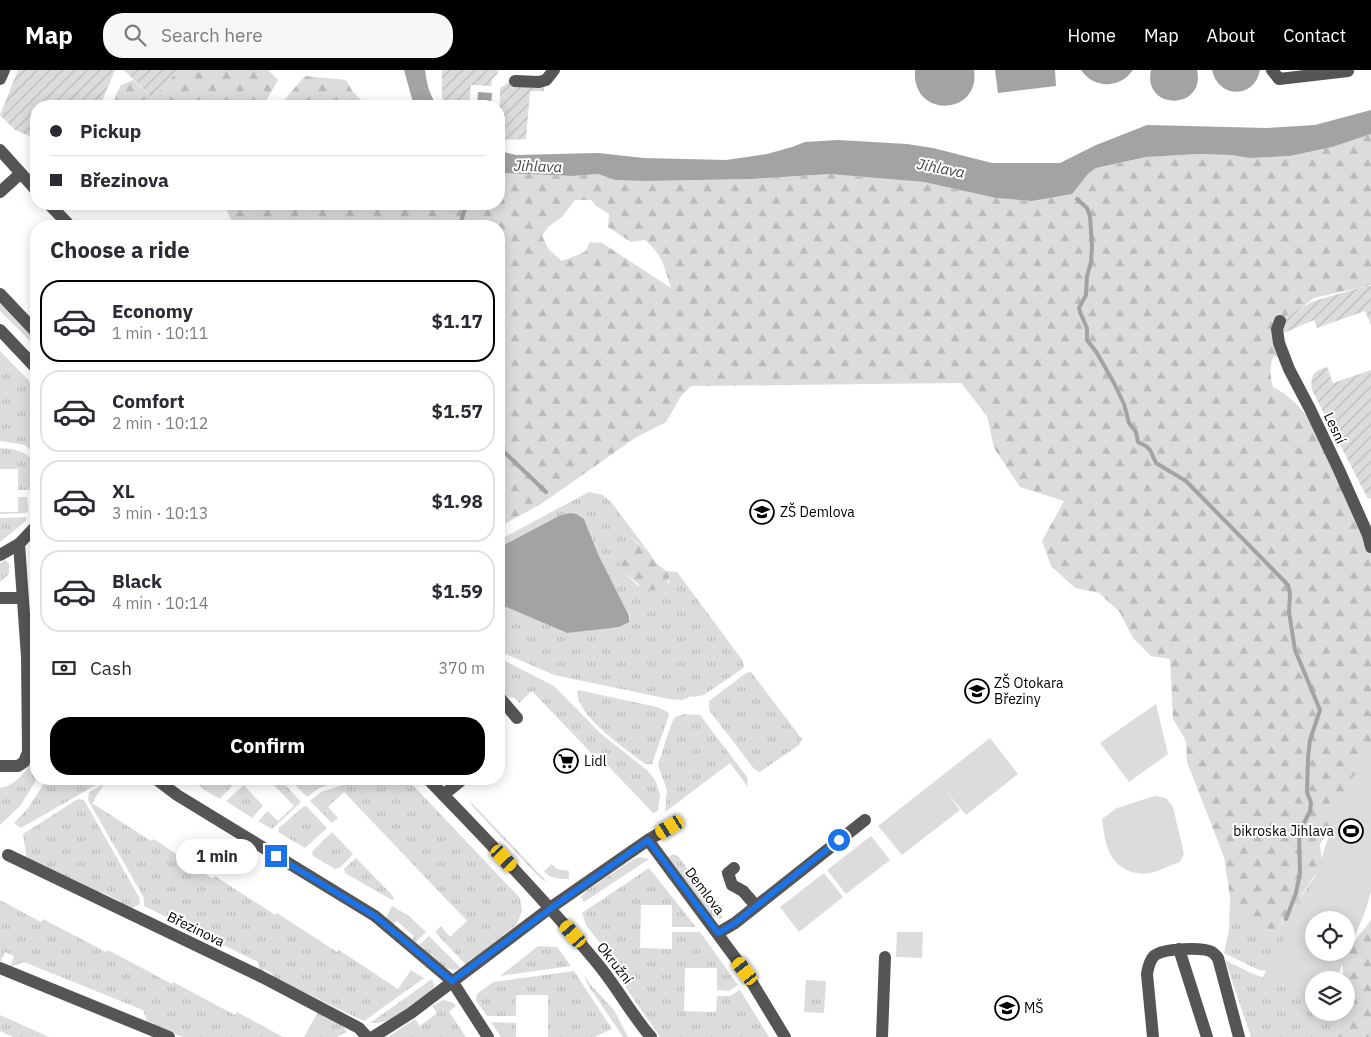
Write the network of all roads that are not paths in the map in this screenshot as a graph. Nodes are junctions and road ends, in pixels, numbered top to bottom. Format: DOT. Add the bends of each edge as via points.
graph roads {
  1 [pos="4,70"];
  2 [pos="554,70"];
  3 [pos="1272,70"];
  4 [pos="1348,71"];
  5 [pos="0,79"];
  6 [pos="515,81"];
  7 [pos="0,150"];
  8 [pos="21,173"];
  9 [pos="30,183"];
  10 [pos="0,192"];
  11 [pos="55,210"];
  12 [pos="64,220"];
  13 [pos="0,294"];
  14 [pos="1280,320"];
  15 [pos="30,326"];
  16 [pos="0,330"];
  17 [pos="30,362"];
  18 [pos="30,532"];
  19 [pos="19,544"];
  20 [pos="1371,548"];
  21 [pos="0,555"];
  22 [pos="0,598"];
  23 [pos="23,598"];
  24 [pos="505,704"];
  25 [pos="517,718"];
  26 [pos="0,766"];
  27 [pos="164,785"];
  28 [pos="434,785"];
  29 [pos="455,785"];
  30 [pos="443,794"];
  31 [pos="865,820"];
  32 [pos="670,827"];
  33 [pos="648,840"];
  34 [pos="8,855"];
  35 [pos="734,868"];
  36 [pos="756,906"];
  37 [pos="550,908"];
  38 [pos="718,933"];
  39 [pos="1179,949"];
  40 [pos="885,956"];
  41 [pos="0,968"];
  42 [pos="452,981"];
  43 [pos="169,1037"];
  44 [pos="367,1037"];
  45 [pos="373,1037"];
  46 [pos="488,1037"];
  47 [pos="651,1037"];
  48 [pos="785,1037"];
  49 [pos="882,1037"];
  50 [pos="1153,1037"];
  51 [pos="1208,1037"];
  52 [pos="1239,1037"];
  1 -- 5 [label="street"];
  2 -- 6 [label="street" via="546,80 539,82"];
  3 -- 4 [label="street" via="1279,79"];
  7 -- 8 [label="street"];
  8 -- 9 [label="street"];
  8 -- 10 [label="street"];
  11 -- 12 [label="street"];
  13 -- 15 [label="street"];
  14 -- 20 [label="street, Lesní" via="1277,329 1279,343 1289,370 1310,409"];
  16 -- 17 [label="street"];
  18 -- 19 [label="street"];
  19 -- 21 [label="street"];
  19 -- 23 [label="street"];
  22 -- 23 [label="street"];
  23 -- 26 [label="street" via="28,752 24,762 18,766"];
  24 -- 25 [label="street"];
  27 -- 42 [label="street" via="375,916"];
  28 -- 30 [label="street, Okružní"];
  29 -- 30 [label="street"];
  30 -- 37 [label="street, Okružní"];
  31 -- 36 [label="street"];
  32 -- 33 [label="street"];
  33 -- 37 [label="street"];
  33 -- 38 [label="street, Demlova"];
  34 -- 44 [label="street, Březinova" via="262,977 358,1028"];
  35 -- 36 [label="street" via="728,873 732,885 743,891"];
  36 -- 38 [label="street"];
  37 -- 42 [label="street"];
  37 -- 47 [label="street, Okružní" via="599,965"];
  38 -- 48 [label="street, Demlova"];
  39 -- 50 [label="street" via="1154,956 1148,965"];
  39 -- 51 [label="street"];
  39 -- 52 [label="street" via="1211,951 1218,958"];
  40 -- 49 [label="street"];
  41 -- 43 [label="street"];
  42 -- 45 [label="street"];
  42 -- 46 [label="street"];
}
